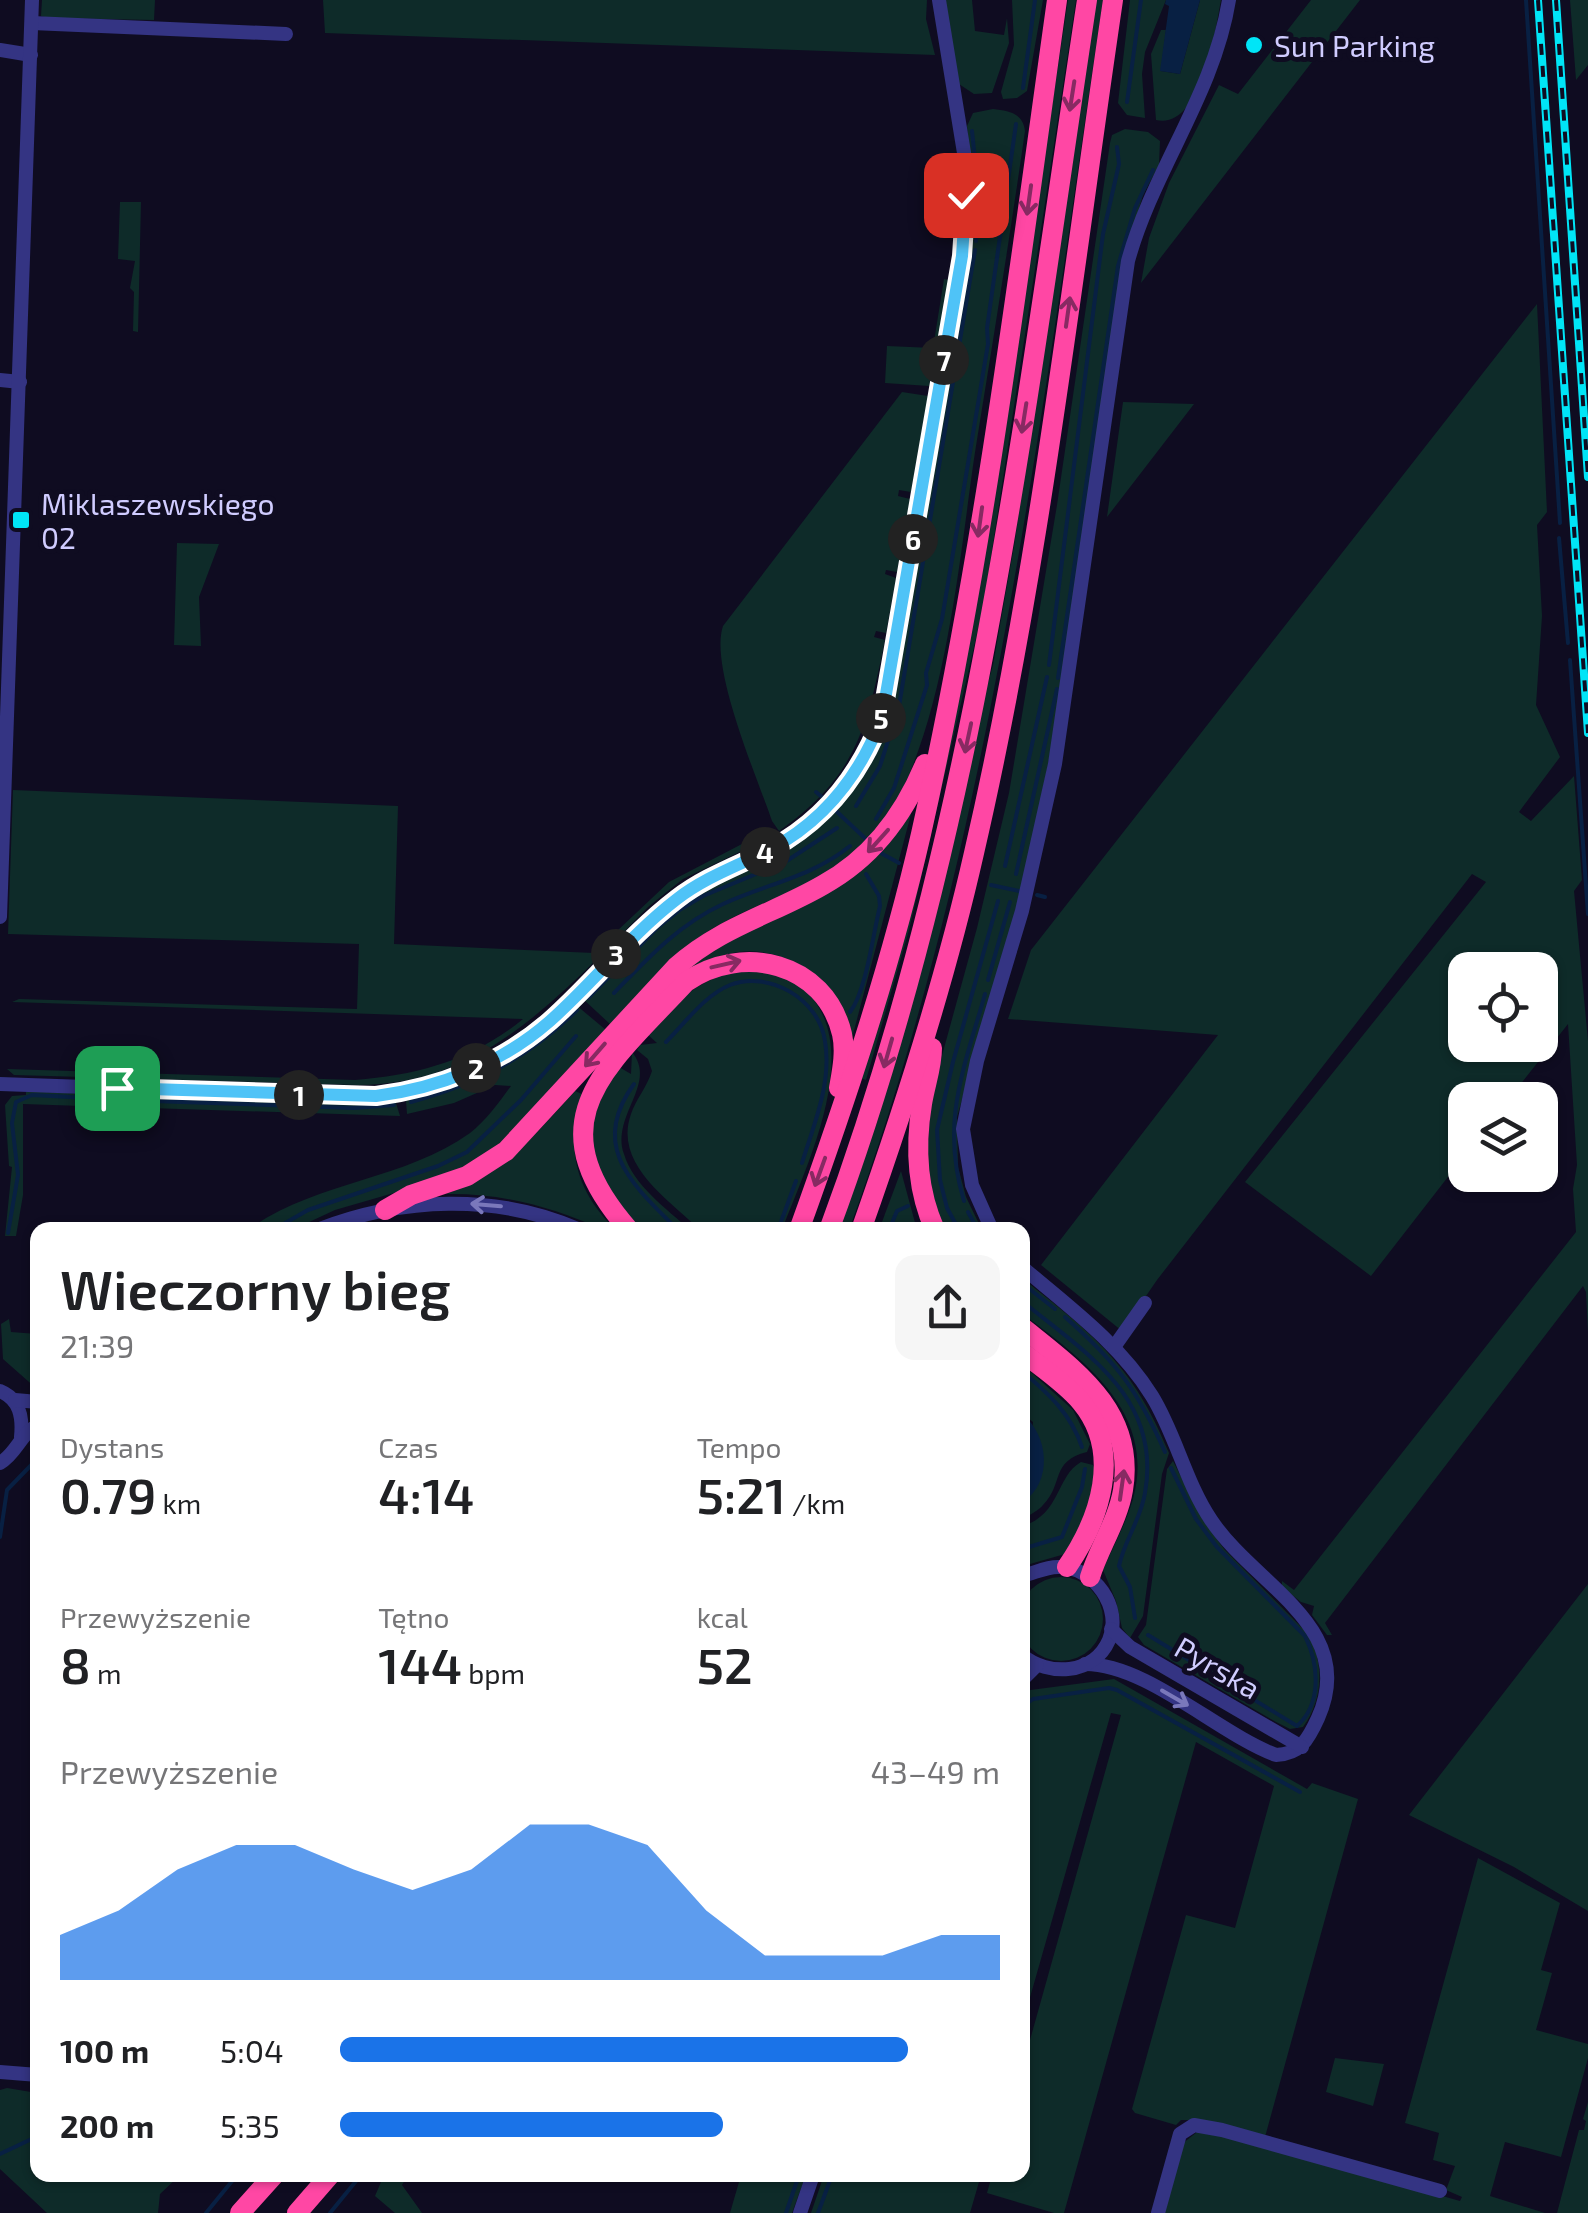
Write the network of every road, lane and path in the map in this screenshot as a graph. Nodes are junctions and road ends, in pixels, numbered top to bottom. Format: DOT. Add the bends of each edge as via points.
graph roads {
  1 [pos="32,0"];
  2 [pos="939,0"];
  3 [pos="1057,0"];
  4 [pos="1086,0"];
  5 [pos="1113,0"];
  6 [pos="1229,0"];
  7 [pos="32,23"];
  8 [pos="286,34"];
  9 [pos="0,50"];
  10 [pos="31,56"];
  11 [pos="0,380"];
  12 [pos="20,382"];
  13 [pos="941,726"];
  14 [pos="2,786"];
  15 [pos="0,917"];
  16 [pos="934,1006"];
  17 [pos="0,1084"];
  18 [pos="841,1114"];
  19 [pos="385,1210"];
  20 [pos="344,1222"];
  21 [pos="558,1222"];
  22 [pos="623,1222"];
  23 [pos="801,1222"];
  24 [pos="831,1222"];
  25 [pos="864,1222"];
  26 [pos="932,1222"];
  27 [pos="988,1222"];
  28 [pos="1030,1274"];
  29 [pos="1145,1304"];
  30 [pos="1030,1334"];
  31 [pos="1114,1347"];
  32 [pos="1030,1359"];
  33 [pos="6,1392"];
  34 [pos="30,1400"];
  35 [pos="30,1431"];
  36 [pos="21,1437"];
  37 [pos="0,1463"];
  38 [pos="1067,1567"];
  39 [pos="1030,1574"];
  40 [pos="1090,1577"];
  41 [pos="1111,1630"];
  42 [pos="1030,1660"];
  43 [pos="1085,1664"];
  44 [pos="1037,1665"];
  45 [pos="1030,1672"];
  46 [pos="1302,1748"];
  47 [pos="0,2072"];
  48 [pos="30,2074"];
  49 [pos="268,2182"];
  50 [pos="324,2182"];
  51 [pos="811,2182"];
  52 [pos="1440,2192"];
  53 [pos="240,2213"];
  54 [pos="297,2213"];
  55 [pos="800,2213"];
  56 [pos="1158,2213"];
  1 -- 7 [label="street"];
  2 -- 17 [label="street" via="966,164 962,256 882,717 839,796 778,845 676,899 524,1042 440,1082 407,1092 344,1096"];
  3 -- 13 [label="highway, one-way" via="973,566"];
  4 -- 24 [label="highway, one-way" via="1004,552 961,772 884,1066"];
  16 -- 5 [label="highway, one-way" via="974,852 1033,546"];
  6 -- 27 [label="street" via="1211,72 1148,202 1128,261 1055,764 963,1129 972,1185"];
  7 -- 8 [label="street"];
  7 -- 10 [label="street"];
  9 -- 10 [label="street"];
  10 -- 12 [label="street"];
  11 -- 12 [label="street"];
  12 -- 14 [label="street"];
  13 -- 18 [label="highway" via="907,886"];
  13 -- 19 [label="highway, one-way" via="900,814 855,864 701,945 506,1151 467,1176"];
  14 -- 15 [label="street"];
  16 -- 25 [label="highway"];
  16 -- 26 [label="highway" via="917,1152"];
  22 -- 18 [label="highway, one-way" via="593,1182 584,1116 620,1053 700,972 726,962 772,963 816,988 842,1034"];
  18 -- 23 [label="highway, one-way"];
  19 -- 20 [label="street"];
  21 -- 19 [label="street, one-way" via="486,1205"];
  28 -- 31 [label="street"];
  29 -- 31 [label="street"];
  40 -- 30 [label="highway, one-way" via="1123,1492 1118,1432 1104,1400"];
  31 -- 46 [label="street" via="1162,1413 1211,1520 1322,1644 1328,1688"];
  32 -- 38 [label="highway" via="1084,1405 1103,1447 1098,1504"];
  33 -- 34 [label="street"];
  33 -- 36 [label="street" via="20,1415"];
  35 -- 36 [label="street"];
  36 -- 37 [label="street"];
  38 -- 39 [label="street"];
  38 -- 40 [label="street"];
  40 -- 41 [label="street" via="1106,1596"];
  41 -- 43 [label="street" via="1107,1644"];
  41 -- 46 [label="street, Pyrska" via="1130,1648"];
  42 -- 44 [label="street"];
  43 -- 44 [label="street, Pyrska" via="1061,1670"];
  43 -- 46 [label="street, Pyrska, one-way" via="1107,1666 1162,1690 1271,1754"];
  44 -- 45 [label="street"];
  47 -- 48 [label="street"];
  49 -- 53 [label="highway"];
  50 -- 54 [label="highway"];
  51 -- 55 [label="street"];
  52 -- 56 [label="street" via="1194,2125 1180,2134"];
}
